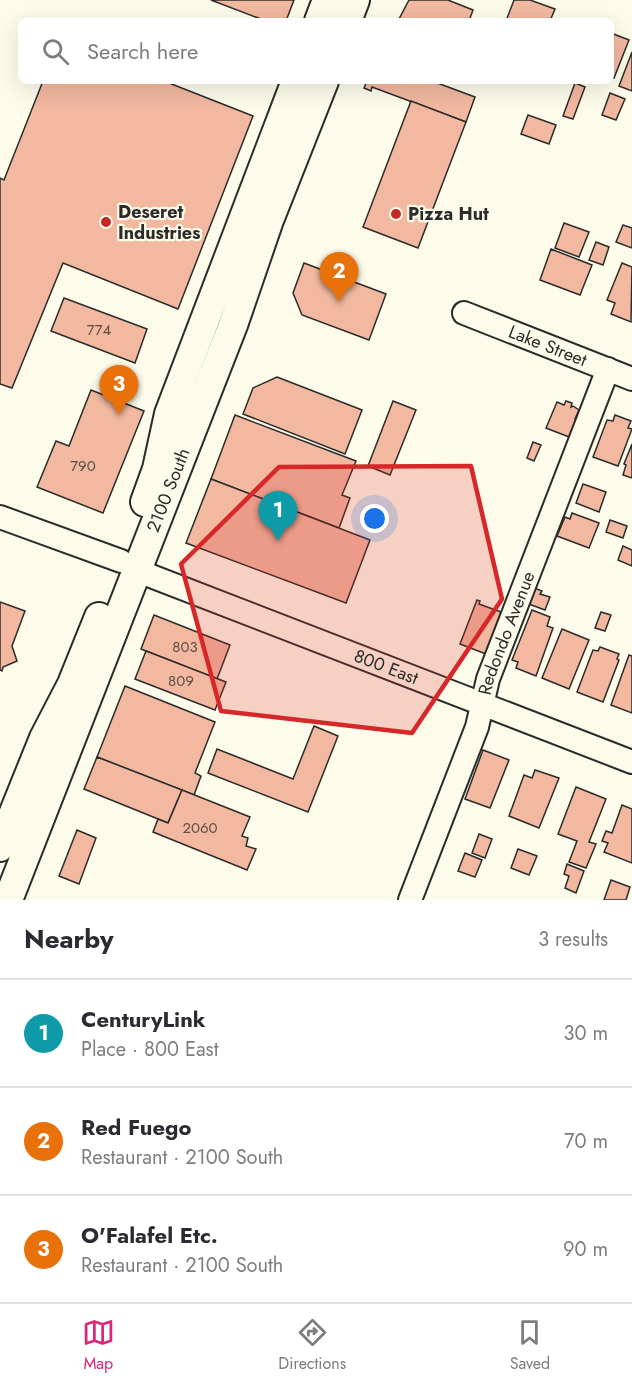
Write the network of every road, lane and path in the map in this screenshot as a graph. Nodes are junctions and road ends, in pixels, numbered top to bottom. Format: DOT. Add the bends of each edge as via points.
graph roads {
  1 [pos="327,0"];
  2 [pos="355,0"];
  3 [pos="320,18"];
  4 [pos="348,18"];
  5 [pos="295,84"];
  6 [pos="323,84"];
  7 [pos="464,313"];
  8 [pos="608,369"];
  9 [pos="632,379"];
  10 [pos="0,517"];
  11 [pos="130,566"];
  12 [pos="482,705"];
  13 [pos="44,738"];
  14 [pos="632,762"];
  15 [pos="0,847"];
  16 [pos="7,900"];
  17 [pos="410,900"];
  1 -- 3 [label="main road"];
  2 -- 4 [label="main road"];
  5 -- 11 [label="main road, 2100 South" via="172,405"];
  6 -- 11 [label="main road, 2100 South" via="233,325"];
  7 -- 8 [label="street, Lake Street"];
  8 -- 9 [label="street, Lake Street"];
  8 -- 12 [label="street, Redondo Avenue" via="488,679"];
  10 -- 11 [label="street, 800 East"];
  11 -- 12 [label="street, 800 East"];
  11 -- 13 [label="main road, 2100 South"];
  11 -- 16 [label="main road, 2100 South"];
  12 -- 14 [label="street, 800 East"];
  12 -- 17 [label="street, Redondo Avenue"];
  13 -- 15 [label="main road, 2100 South"];
  13 -- 16 [label="main road" via="50,748 49,760 2,882"];
}
